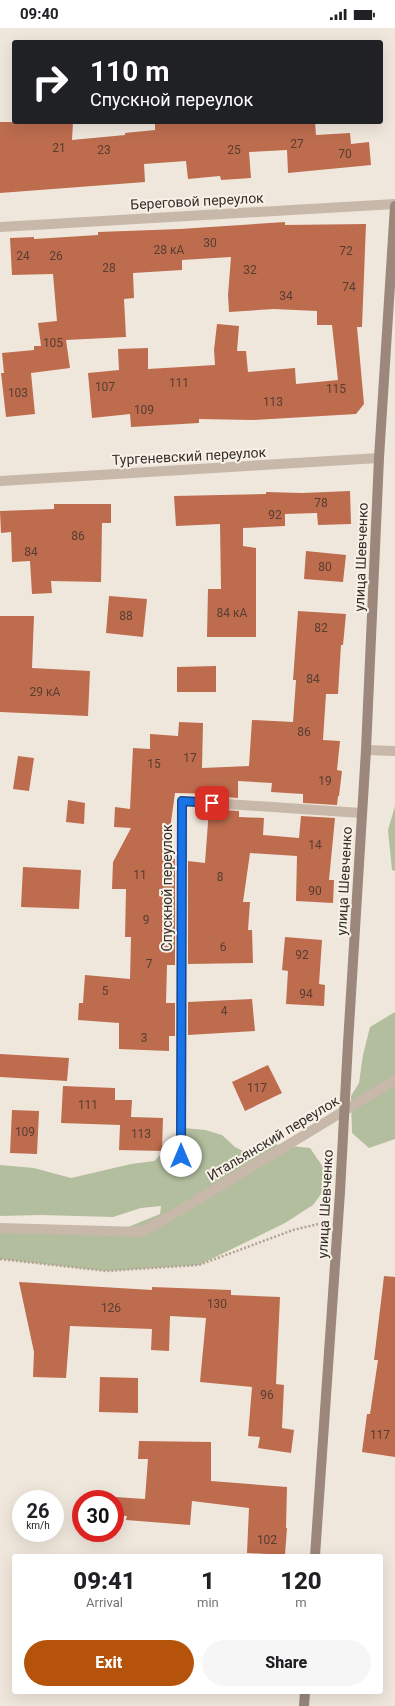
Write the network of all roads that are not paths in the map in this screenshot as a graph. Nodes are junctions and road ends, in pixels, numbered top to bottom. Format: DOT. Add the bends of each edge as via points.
graph roads {
  1 [pos="395,205"];
  2 [pos="0,227"];
  3 [pos="394,243"];
  4 [pos="379,458"];
  5 [pos="0,481"];
  6 [pos="366,750"];
  7 [pos="395,751"];
  8 [pos="361,813"];
  9 [pos="395,1080"];
  10 [pos="181,1156"];
  11 [pos="0,1228"];
  12 [pos="315,1554"];
  13 [pos="306,1694"];
  14 [pos="304,1706"];
  1 -- 2 [label="street, Береговой переулок"];
  1 -- 3 [label="street, улица Шевченко"];
  3 -- 4 [label="street, улица Шевченко"];
  4 -- 5 [label="street, Тургеневский переулок"];
  4 -- 6 [label="street, улица Шевченко"];
  6 -- 7 [label="street"];
  6 -- 8 [label="street, улица Шевченко"];
  8 -- 10 [label="street, Спускной переулок" via="182,801"];
  8 -- 12 [label="street, улица Шевченко, bridge" via="339,1219"];
  9 -- 11 [label="street, Итальянский переулок" via="141,1232"];
  13 -- 14 [label="street"];
}
